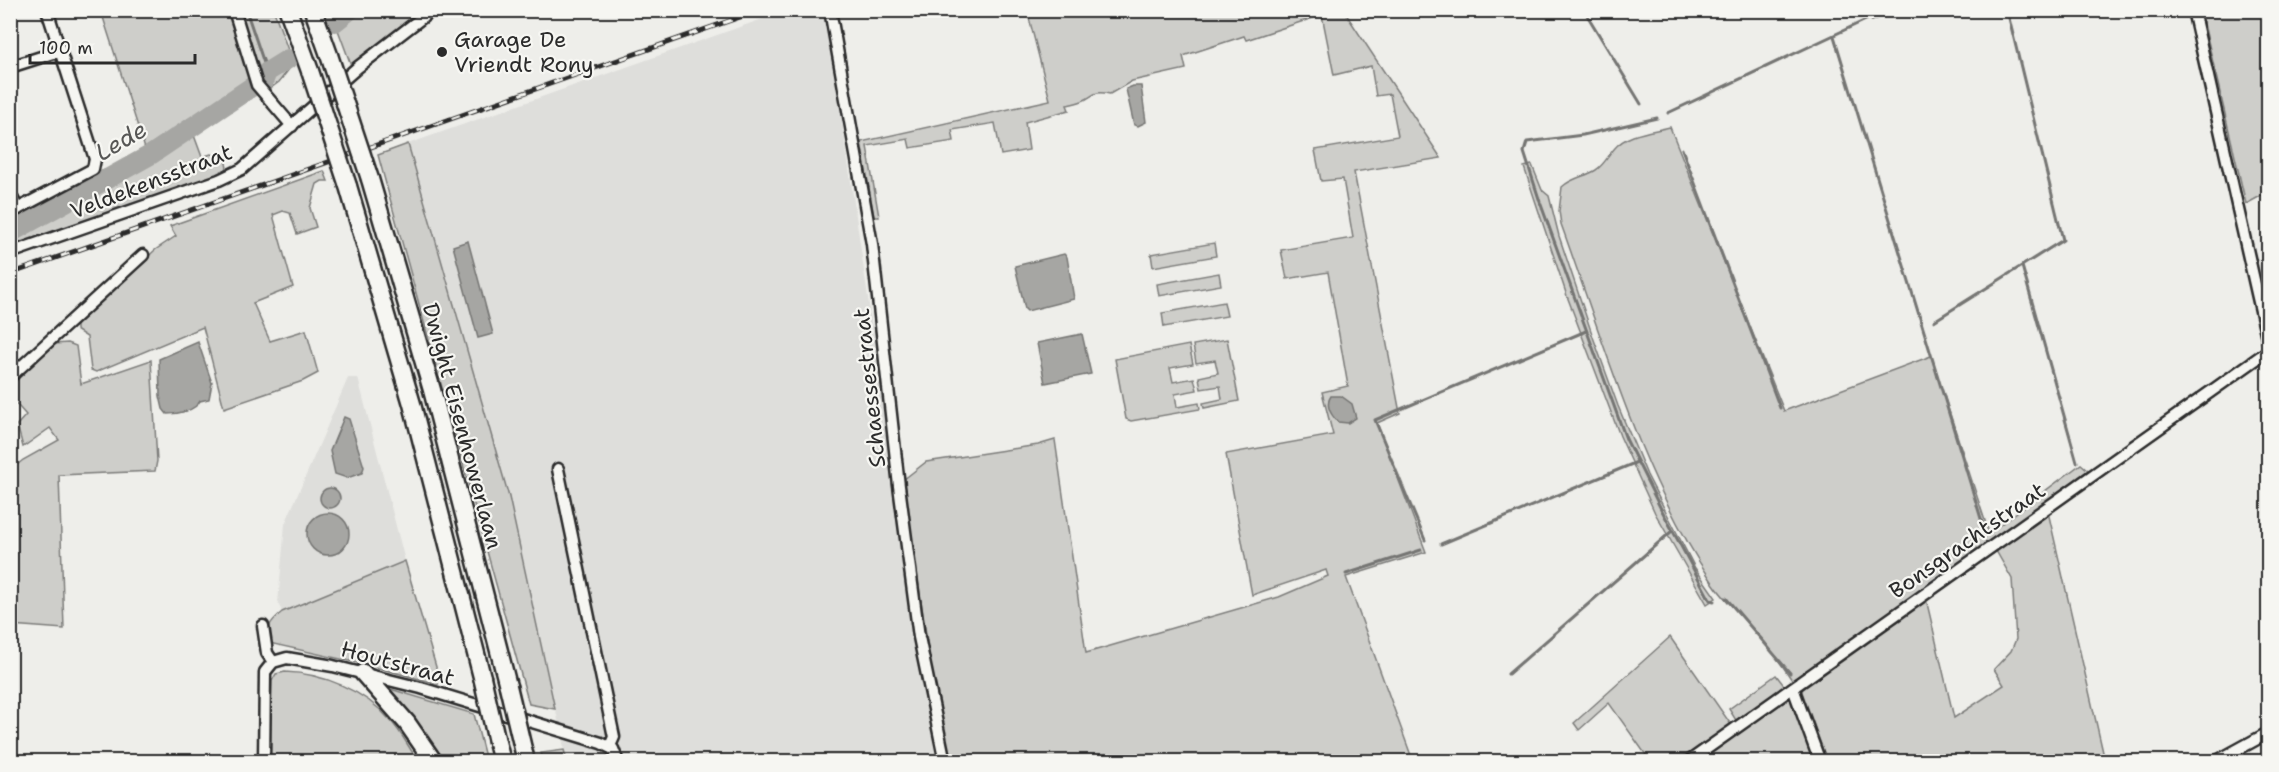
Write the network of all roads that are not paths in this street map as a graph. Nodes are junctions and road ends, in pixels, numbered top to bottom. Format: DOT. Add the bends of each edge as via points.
graph roads {
  1 [pos="47,10"];
  2 [pos="234,10"];
  3 [pos="288,10"];
  4 [pos="313,10"];
  5 [pos="432,10"];
  6 [pos="830,10"];
  7 [pos="2193,10"];
  8 [pos="60,51"];
  9 [pos="10,67"];
  10 [pos="292,126"];
  11 [pos="10,194"];
  12 [pos="14,211"];
  13 [pos="10,253"];
  14 [pos="143,255"];
  15 [pos="2268,342"];
  16 [pos="2268,351"];
  17 [pos="10,377"];
  18 [pos="558,469"];
  19 [pos="264,626"];
  20 [pos="273,662"];
  21 [pos="363,673"];
  22 [pos="1794,688"];
  23 [pos="2268,733"];
  24 [pos="610,746"];
  25 [pos="526,759"];
  26 [pos="264,762"];
  27 [pos="434,762"];
  28 [pos="502,762"];
  29 [pos="618,762"];
  30 [pos="945,762"];
  31 [pos="1688,762"];
  32 [pos="1820,762"];
  33 [pos="2215,762"];
  1 -- 8 [label="street"];
  2 -- 10 [label="street" via="257,85"];
  3 -- 28 [label="highway, Dwight Eisenhowerlaan, bridge" via="348,186 412,404"];
  4 -- 25 [label="highway, Dwight Eisenhowerlaan, bridge" via="370,179 432,390"];
  5 -- 10 [label="street, Veldekensstraat" via="358,67"];
  6 -- 30 [label="street, Schaessestraat" via="872,244 919,637"];
  7 -- 15 [label="street"];
  8 -- 9 [label="street"];
  8 -- 12 [label="street" via="89,137 95,159 93,169"];
  10 -- 13 [label="street, Veldekensstraat" via="242,169"];
  11 -- 12 [label="street"];
  14 -- 17 [label="street"];
  16 -- 22 [label="street, Bonsgrachtstraat"];
  18 -- 24 [label="street" via="614,737"];
  19 -- 20 [label="street" via="267,653"];
  20 -- 21 [label="street, Houtstraat" via="287,658"];
  20 -- 26 [label="street" via="264,680"];
  21 -- 24 [label="street, Houtstraat"];
  21 -- 27 [label="highway" via="407,723"];
  22 -- 31 [label="street, Bonsgrachtstraat"];
  22 -- 32 [label="street"];
  23 -- 33 [label="street"];
  24 -- 29 [label="street"];
}
